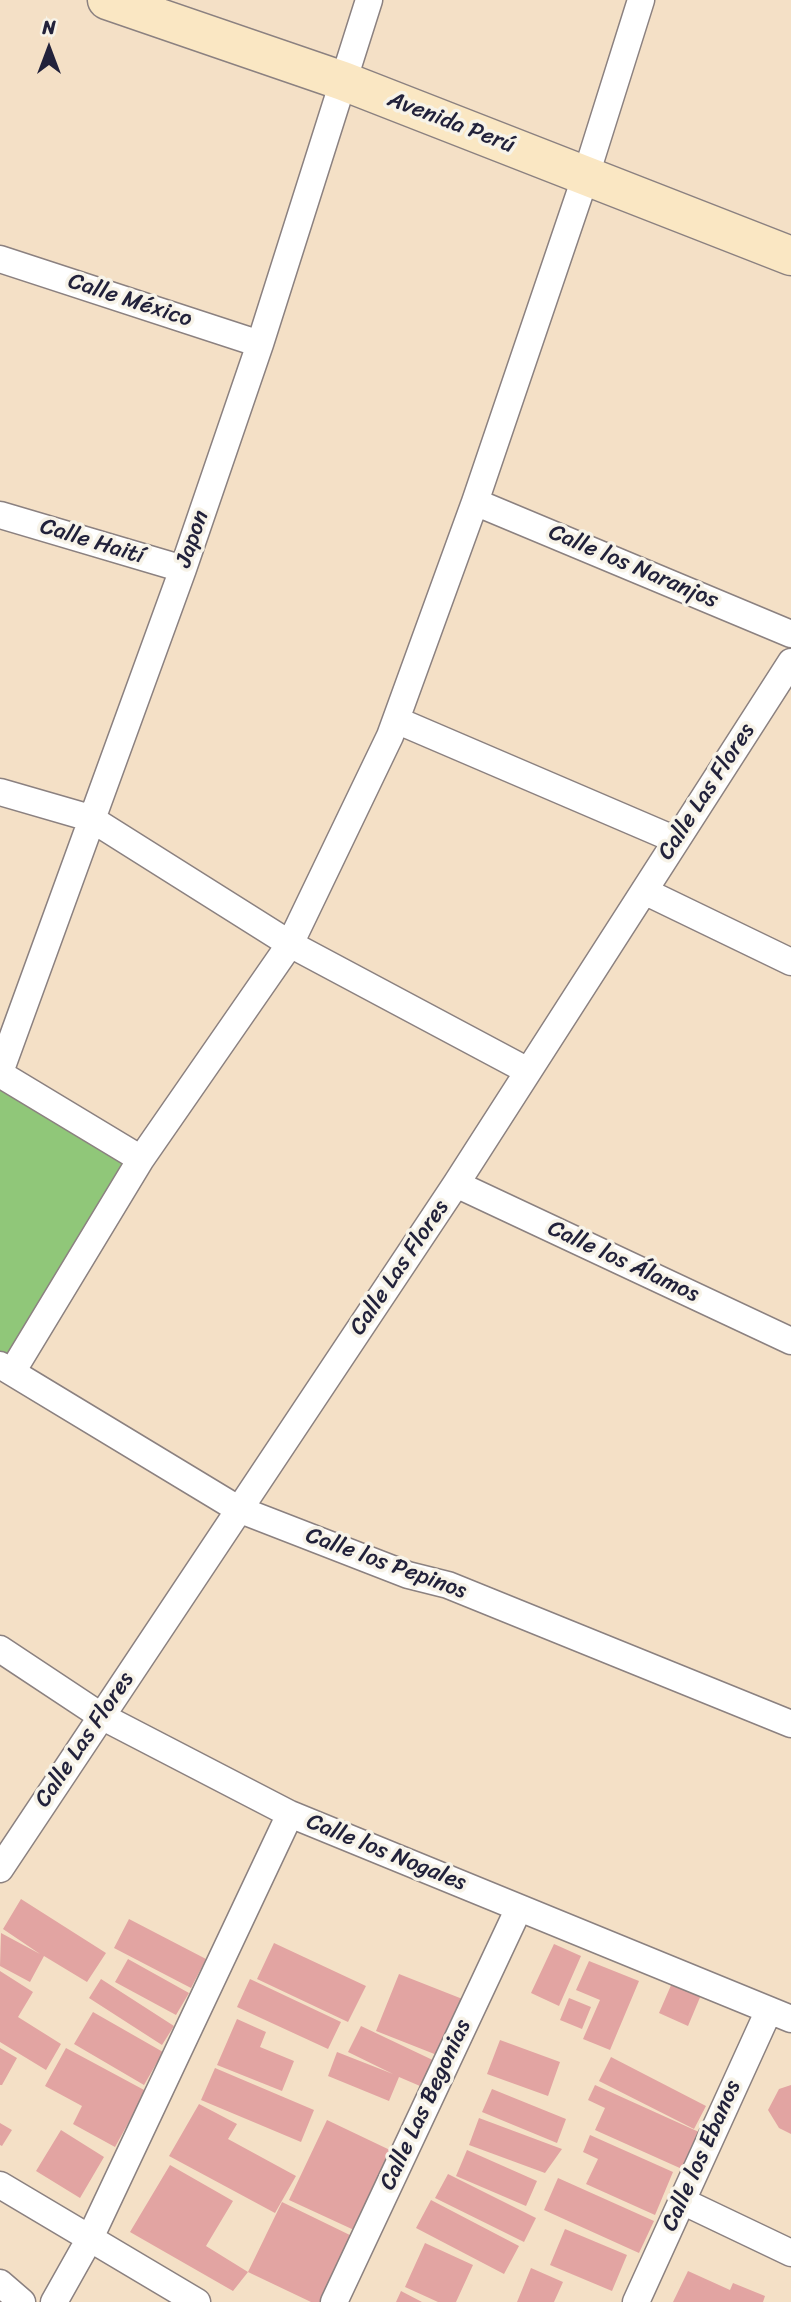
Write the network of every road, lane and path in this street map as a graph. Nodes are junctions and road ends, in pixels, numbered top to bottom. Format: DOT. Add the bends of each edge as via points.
graph roads {
  1 [pos="107,0"];
  2 [pos="369,0"];
  3 [pos="641,0"];
  4 [pos="344,81"];
  5 [pos="586,175"];
  6 [pos="791,256"];
  7 [pos="0,259"];
  8 [pos="260,344"];
  9 [pos="475,502"];
  10 [pos="0,514"];
  11 [pos="183,569"];
  12 [pos="791,634"];
  13 [pos="791,662"];
  14 [pos="396,720"];
  15 [pos="0,792"];
  16 [pos="90,818"];
  17 [pos="676,840"];
  18 [pos="644,891"];
  19 [pos="290,944"];
  20 [pos="791,962"];
  21 [pos="528,1071"];
  22 [pos="0,1073"];
  23 [pos="141,1159"];
  24 [pos="456,1184"];
  25 [pos="791,1340"];
  26 [pos="6,1368"];
  27 [pos="238,1509"];
  28 [pos="0,1649"];
  29 [pos="101,1716"];
  30 [pos="791,1724"];
  31 [pos="290,1814"];
  32 [pos="0,1869"];
  33 [pos="519,1908"];
  34 [pos="780,2015"];
  35 [pos="0,2185"];
  36 [pos="682,2201"];
  37 [pos="90,2238"];
  38 [pos="791,2253"];
  39 [pos="0,2283"];
  40 [pos="22,2302"];
  41 [pos="54,2302"];
  42 [pos="197,2302"];
  43 [pos="334,2302"];
  44 [pos="636,2302"];
  1 -- 4 [label="street, Avenida Perú"];
  2 -- 4 [label="street, Japon"];
  3 -- 5 [label="street"];
  4 -- 5 [label="street, Avenida Perú"];
  4 -- 8 [label="street, Japon"];
  5 -- 6 [label="street, Avenida Perú"];
  5 -- 9 [label="street"];
  7 -- 8 [label="street, Calle México"];
  8 -- 11 [label="street, Japon"];
  9 -- 12 [label="street, Calle los Naranjos"];
  9 -- 14 [label="street"];
  10 -- 11 [label="street, Calle Haití"];
  11 -- 16 [label="street, Japon"];
  13 -- 17 [label="street, Calle Las Flores"];
  14 -- 17 [label="street"];
  14 -- 19 [label="street"];
  15 -- 16 [label="street"];
  16 -- 19 [label="street"];
  16 -- 22 [label="street, Japon"];
  17 -- 18 [label="street, Calle Las Flores"];
  18 -- 20 [label="street"];
  18 -- 21 [label="street, Calle Las Flores"];
  19 -- 21 [label="street"];
  19 -- 23 [label="street"];
  21 -- 24 [label="street, Calle Las Flores"];
  22 -- 23 [label="street"];
  23 -- 26 [label="street"];
  24 -- 25 [label="street, Calle los Álamos"];
  24 -- 27 [label="street, Calle Las Flores"];
  26 -- 27 [label="street, Calle los Pepinos"];
  27 -- 29 [label="street, Calle Las Flores"];
  27 -- 30 [label="street, Calle los Pepinos" via="408,1575 448,1585"];
  28 -- 29 [label="street, Calle los Nogales"];
  29 -- 31 [label="street, Calle los Nogales"];
  29 -- 32 [label="street, Calle Las Flores"];
  31 -- 33 [label="street, Calle los Nogales"];
  31 -- 37 [label="street"];
  33 -- 34 [label="street, Calle los Nogales"];
  33 -- 43 [label="street, Calle Las Begonias"];
  34 -- 36 [label="street, Calle los Ebanos"];
  35 -- 37 [label="street"];
  36 -- 38 [label="street"];
  36 -- 44 [label="street, Calle los Ebanos"];
  37 -- 41 [label="street"];
  37 -- 42 [label="street"];
  39 -- 40 [label="street"];
}
